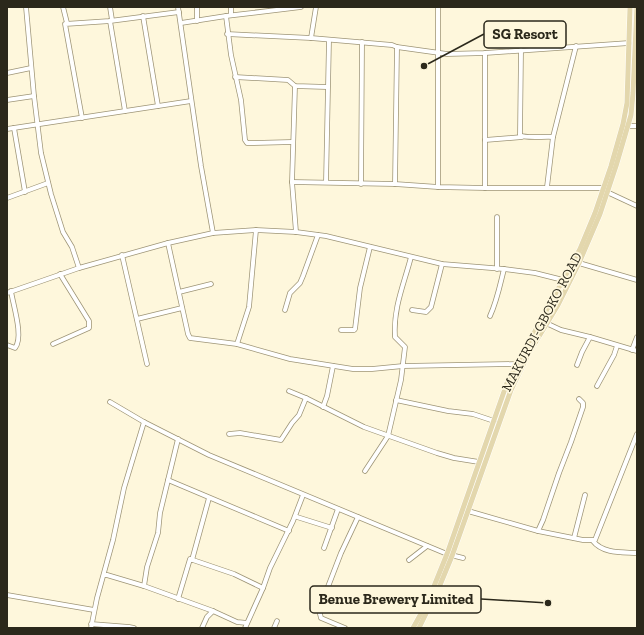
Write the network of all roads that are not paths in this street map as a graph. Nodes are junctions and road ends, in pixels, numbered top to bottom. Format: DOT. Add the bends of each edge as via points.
graph roads {
  1 [pos="26,7"];
  2 [pos="63,7"];
  3 [pos="110,7"];
  4 [pos="197,7"];
  5 [pos="230,7"];
  6 [pos="298,7"];
  7 [pos="316,7"];
  8 [pos="438,7"];
  9 [pos="630,7"];
  10 [pos="636,7"];
  11 [pos="264,9"];
  12 [pos="178,10"];
  13 [pos="143,16"];
  14 [pos="228,16"];
  15 [pos="111,20"];
  16 [pos="197,21"];
  17 [pos="66,23"];
  18 [pos="181,23"];
  19 [pos="227,34"];
  20 [pos="311,38"];
  21 [pos="329,40"];
  22 [pos="362,42"];
  23 [pos="629,43"];
  24 [pos="636,44"];
  25 [pos="576,46"];
  26 [pos="397,47"];
  27 [pos="521,50"];
  28 [pos="437,53"];
  29 [pos="485,53"];
  30 [pos="31,68"];
  31 [pos="7,73"];
  32 [pos="235,77"];
  33 [pos="295,86"];
  34 [pos="327,87"];
  35 [pos="34,96"];
  36 [pos="7,100"];
  37 [pos="191,101"];
  38 [pos="632,103"];
  39 [pos="158,106"];
  40 [pos="125,111"];
  41 [pos="82,118"];
  42 [pos="37,125"];
  43 [pos="628,126"];
  44 [pos="637,126"];
  45 [pos="14,128"];
  46 [pos="7,130"];
  47 [pos="523,137"];
  48 [pos="554,137"];
  49 [pos="485,140"];
  50 [pos="292,142"];
  51 [pos="292,182"];
  52 [pos="326,182"];
  53 [pos="48,183"];
  54 [pos="361,184"];
  55 [pos="395,184"];
  56 [pos="438,187"];
  57 [pos="547,187"];
  58 [pos="485,188"];
  59 [pos="605,190"];
  60 [pos="25,192"];
  61 [pos="7,198"];
  62 [pos="637,206"];
  63 [pos="497,217"];
  64 [pos="256,230"];
  65 [pos="213,232"];
  66 [pos="296,232"];
  67 [pos="318,235"];
  68 [pos="168,244"];
  69 [pos="370,247"];
  70 [pos="122,255"];
  71 [pos="411,257"];
  72 [pos="579,262"];
  73 [pos="442,264"];
  74 [pos="79,268"];
  75 [pos="497,269"];
  76 [pos="504,269"];
  77 [pos="60,274"];
  78 [pos="563,280"];
  79 [pos="637,280"];
  80 [pos="211,284"];
  81 [pos="9,292"];
  82 [pos="179,292"];
  83 [pos="182,308"];
  84 [pos="285,310"];
  85 [pos="412,310"];
  86 [pos="490,316"];
  87 [pos="137,319"];
  88 [pos="546,323"];
  89 [pos="341,330"];
  90 [pos="590,336"];
  91 [pos="637,337"];
  92 [pos="53,344"];
  93 [pos="237,344"];
  94 [pos="7,345"];
  95 [pos="617,346"];
  96 [pos="635,351"];
  97 [pos="147,364"];
  98 [pos="517,364"];
  99 [pos="332,366"];
  100 [pos="403,366"];
  101 [pos="577,366"];
  102 [pos="597,386"];
  103 [pos="290,391"];
  104 [pos="306,398"];
  105 [pos="579,399"];
  106 [pos="396,400"];
  107 [pos="110,402"];
  108 [pos="323,406"];
  109 [pos="494,421"];
  110 [pos="144,422"];
  111 [pos="229,434"];
  112 [pos="637,434"];
  113 [pos="388,436"];
  114 [pos="178,439"];
  115 [pos="479,462"];
  116 [pos="365,471"];
  117 [pos="168,480"];
  118 [pos="303,495"];
  119 [pos="585,495"];
  120 [pos="209,498"];
  121 [pos="338,509"];
  122 [pos="468,511"];
  123 [pos="297,517"];
  124 [pos="358,517"];
  125 [pos="332,528"];
  126 [pos="289,530"];
  127 [pos="538,531"];
  128 [pos="574,538"];
  129 [pos="593,541"];
  130 [pos="427,546"];
  131 [pos="324,548"];
  132 [pos="637,553"];
  133 [pos="449,555"];
  134 [pos="463,558"];
  135 [pos="192,560"];
  136 [pos="409,560"];
  137 [pos="104,575"];
  138 [pos="144,586"];
  139 [pos="263,588"];
  140 [pos="7,595"];
  141 [pos="178,599"];
  142 [pos="94,610"];
  143 [pos="213,612"];
  144 [pos="277,621"];
  145 [pos="247,623"];
  146 [pos="91,626"];
  147 [pos="131,628"];
  148 [pos="202,628"];
  149 [pos="245,628"];
  150 [pos="274,628"];
  151 [pos="345,628"];
  152 [pos="413,628"];
  153 [pos="419,628"];
  1 -- 30 [label="street"];
  2 -- 17 [label="street"];
  3 -- 15 [label="street"];
  4 -- 16 [label="street"];
  5 -- 14 [label="street"];
  6 -- 11 [label="street"];
  7 -- 20 [label="street"];
  8 -- 28 [label="street"];
  9 -- 23 [label="main road, MAKURDI-GBOKO ROAD"];
  10 -- 24 [label="main road"];
  11 -- 14 [label="street"];
  12 -- 13 [label="street"];
  12 -- 18 [label="street"];
  13 -- 15 [label="street"];
  13 -- 39 [label="street"];
  14 -- 16 [label="street"];
  14 -- 19 [label="street"];
  15 -- 17 [label="street"];
  15 -- 40 [label="street"];
  16 -- 18 [label="street"];
  17 -- 41 [label="street"];
  18 -- 37 [label="street"];
  19 -- 20 [label="street"];
  19 -- 32 [label="street"];
  20 -- 21 [label="street"];
  21 -- 22 [label="street"];
  21 -- 34 [label="street"];
  22 -- 26 [label="street"];
  22 -- 54 [label="street"];
  23 -- 25 [label="street"];
  23 -- 38 [label="main road, MAKURDI-GBOKO ROAD"];
  24 -- 38 [label="main road"];
  25 -- 27 [label="street"];
  25 -- 48 [label="street"];
  26 -- 28 [label="street"];
  26 -- 55 [label="street"];
  27 -- 29 [label="street"];
  27 -- 47 [label="street" via="520,135"];
  28 -- 29 [label="street"];
  28 -- 56 [label="street"];
  29 -- 49 [label="street"];
  30 -- 31 [label="street"];
  30 -- 35 [label="street"];
  32 -- 33 [label="street" via="288,80"];
  32 -- 50 [label="street" via="241,100 246,142"];
  33 -- 34 [label="street"];
  33 -- 50 [label="street"];
  34 -- 52 [label="street"];
  35 -- 36 [label="street"];
  35 -- 42 [label="street"];
  37 -- 39 [label="street"];
  37 -- 65 [label="street"];
  38 -- 43 [label="main road"];
  38 -- 59 [label="main road, MAKURDI-GBOKO ROAD"];
  39 -- 40 [label="street"];
  40 -- 41 [label="street"];
  41 -- 42 [label="street"];
  42 -- 45 [label="street"];
  42 -- 53 [label="street"];
  43 -- 44 [label="street"];
  43 -- 59 [label="main road"];
  45 -- 46 [label="street"];
  45 -- 60 [label="street"];
  47 -- 48 [label="street"];
  47 -- 49 [label="street"];
  48 -- 57 [label="street"];
  49 -- 58 [label="street"];
  50 -- 51 [label="street"];
  51 -- 52 [label="street"];
  51 -- 66 [label="street"];
  52 -- 54 [label="street"];
  53 -- 60 [label="street"];
  53 -- 74 [label="street" via="63,232 73,249"];
  54 -- 55 [label="street"];
  55 -- 56 [label="street"];
  56 -- 58 [label="street"];
  57 -- 58 [label="street"];
  57 -- 59 [label="street"];
  59 -- 62 [label="street"];
  59 -- 72 [label="main road" via="592,234"];
  59 -- 78 [label="main road, MAKURDI-GBOKO ROAD"];
  60 -- 61 [label="street"];
  63 -- 75 [label="street"];
  64 -- 65 [label="street"];
  64 -- 66 [label="street"];
  64 -- 93 [label="street" via="249,307"];
  65 -- 68 [label="street"];
  66 -- 67 [label="street"];
  67 -- 69 [label="street"];
  67 -- 84 [label="street" via="300,283 290,292"];
  68 -- 70 [label="street"];
  68 -- 82 [label="street"];
  69 -- 71 [label="street"];
  69 -- 89 [label="street" via="360,288 356,329"];
  70 -- 74 [label="street"];
  70 -- 87 [label="street"];
  71 -- 73 [label="street"];
  71 -- 100 [label="street" via="395,318 396,339 405,347"];
  72 -- 79 [label="street"];
  72 -- 88 [label="main road"];
  73 -- 75 [label="street"];
  73 -- 85 [label="street" via="432,307 426,312"];
  74 -- 77 [label="street"];
  75 -- 76 [label="street"];
  76 -- 78 [label="street"];
  76 -- 86 [label="street"];
  77 -- 81 [label="street"];
  77 -- 92 [label="street" via="89,321 89,328"];
  78 -- 98 [label="main road, MAKURDI-GBOKO ROAD"];
  80 -- 82 [label="street"];
  81 -- 94 [label="street" via="18,345 15,348"];
  82 -- 83 [label="street"];
  83 -- 87 [label="street"];
  83 -- 93 [label="street" via="190,338"];
  87 -- 97 [label="street"];
  88 -- 90 [label="street" via="561,330"];
  88 -- 122 [label="main road" via="511,390"];
  90 -- 95 [label="street"];
  90 -- 101 [label="street"];
  91 -- 96 [label="street"];
  93 -- 99 [label="street" via="290,359"];
  95 -- 96 [label="street"];
  95 -- 102 [label="street"];
  98 -- 100 [label="street"];
  98 -- 109 [label="main road, MAKURDI-GBOKO ROAD" via="507,383"];
  99 -- 100 [label="street" via="353,369"];
  99 -- 108 [label="street"];
  100 -- 106 [label="street"];
  103 -- 104 [label="street"];
  104 -- 108 [label="street"];
  104 -- 111 [label="street" via="299,415 281,440 240,433"];
  105 -- 127 [label="street" via="583,402 583,407"];
  106 -- 109 [label="street" via="473,414"];
  106 -- 113 [label="street"];
  107 -- 110 [label="street"];
  108 -- 113 [label="street"];
  109 -- 115 [label="main road, MAKURDI-GBOKO ROAD"];
  110 -- 114 [label="street"];
  110 -- 137 [label="street" via="124,488"];
  112 -- 129 [label="street"];
  113 -- 115 [label="street" via="454,458"];
  113 -- 116 [label="street"];
  114 -- 117 [label="street"];
  114 -- 118 [label="street"];
  115 -- 133 [label="main road, MAKURDI-GBOKO ROAD"];
  117 -- 120 [label="street"];
  117 -- 138 [label="street"];
  118 -- 121 [label="street"];
  118 -- 126 [label="street"];
  119 -- 128 [label="street"];
  120 -- 126 [label="street"];
  120 -- 135 [label="street"];
  121 -- 124 [label="street"];
  121 -- 125 [label="street"];
  122 -- 127 [label="street"];
  122 -- 133 [label="main road"];
  123 -- 125 [label="street"];
  124 -- 130 [label="street"];
  124 -- 151 [label="street" via="318,610 321,618"];
  125 -- 131 [label="street"];
  126 -- 139 [label="street"];
  127 -- 128 [label="street"];
  128 -- 129 [label="street"];
  129 -- 132 [label="street" via="596,545 612,551"];
  130 -- 133 [label="street"];
  130 -- 136 [label="street"];
  133 -- 134 [label="street"];
  133 -- 152 [label="main road, MAKURDI-GBOKO ROAD"];
  133 -- 153 [label="main road" via="437,591"];
  135 -- 139 [label="street" via="234,574"];
  135 -- 141 [label="street" via="190,559"];
  137 -- 138 [label="street"];
  137 -- 142 [label="street"];
  138 -- 141 [label="street"];
  139 -- 145 [label="street"];
  140 -- 142 [label="street"];
  141 -- 143 [label="street"];
  142 -- 146 [label="street"];
  143 -- 145 [label="street" via="237,622"];
  143 -- 148 [label="street" via="207,617"];
  144 -- 150 [label="street"];
  145 -- 149 [label="street"];
  146 -- 147 [label="street"];
}
